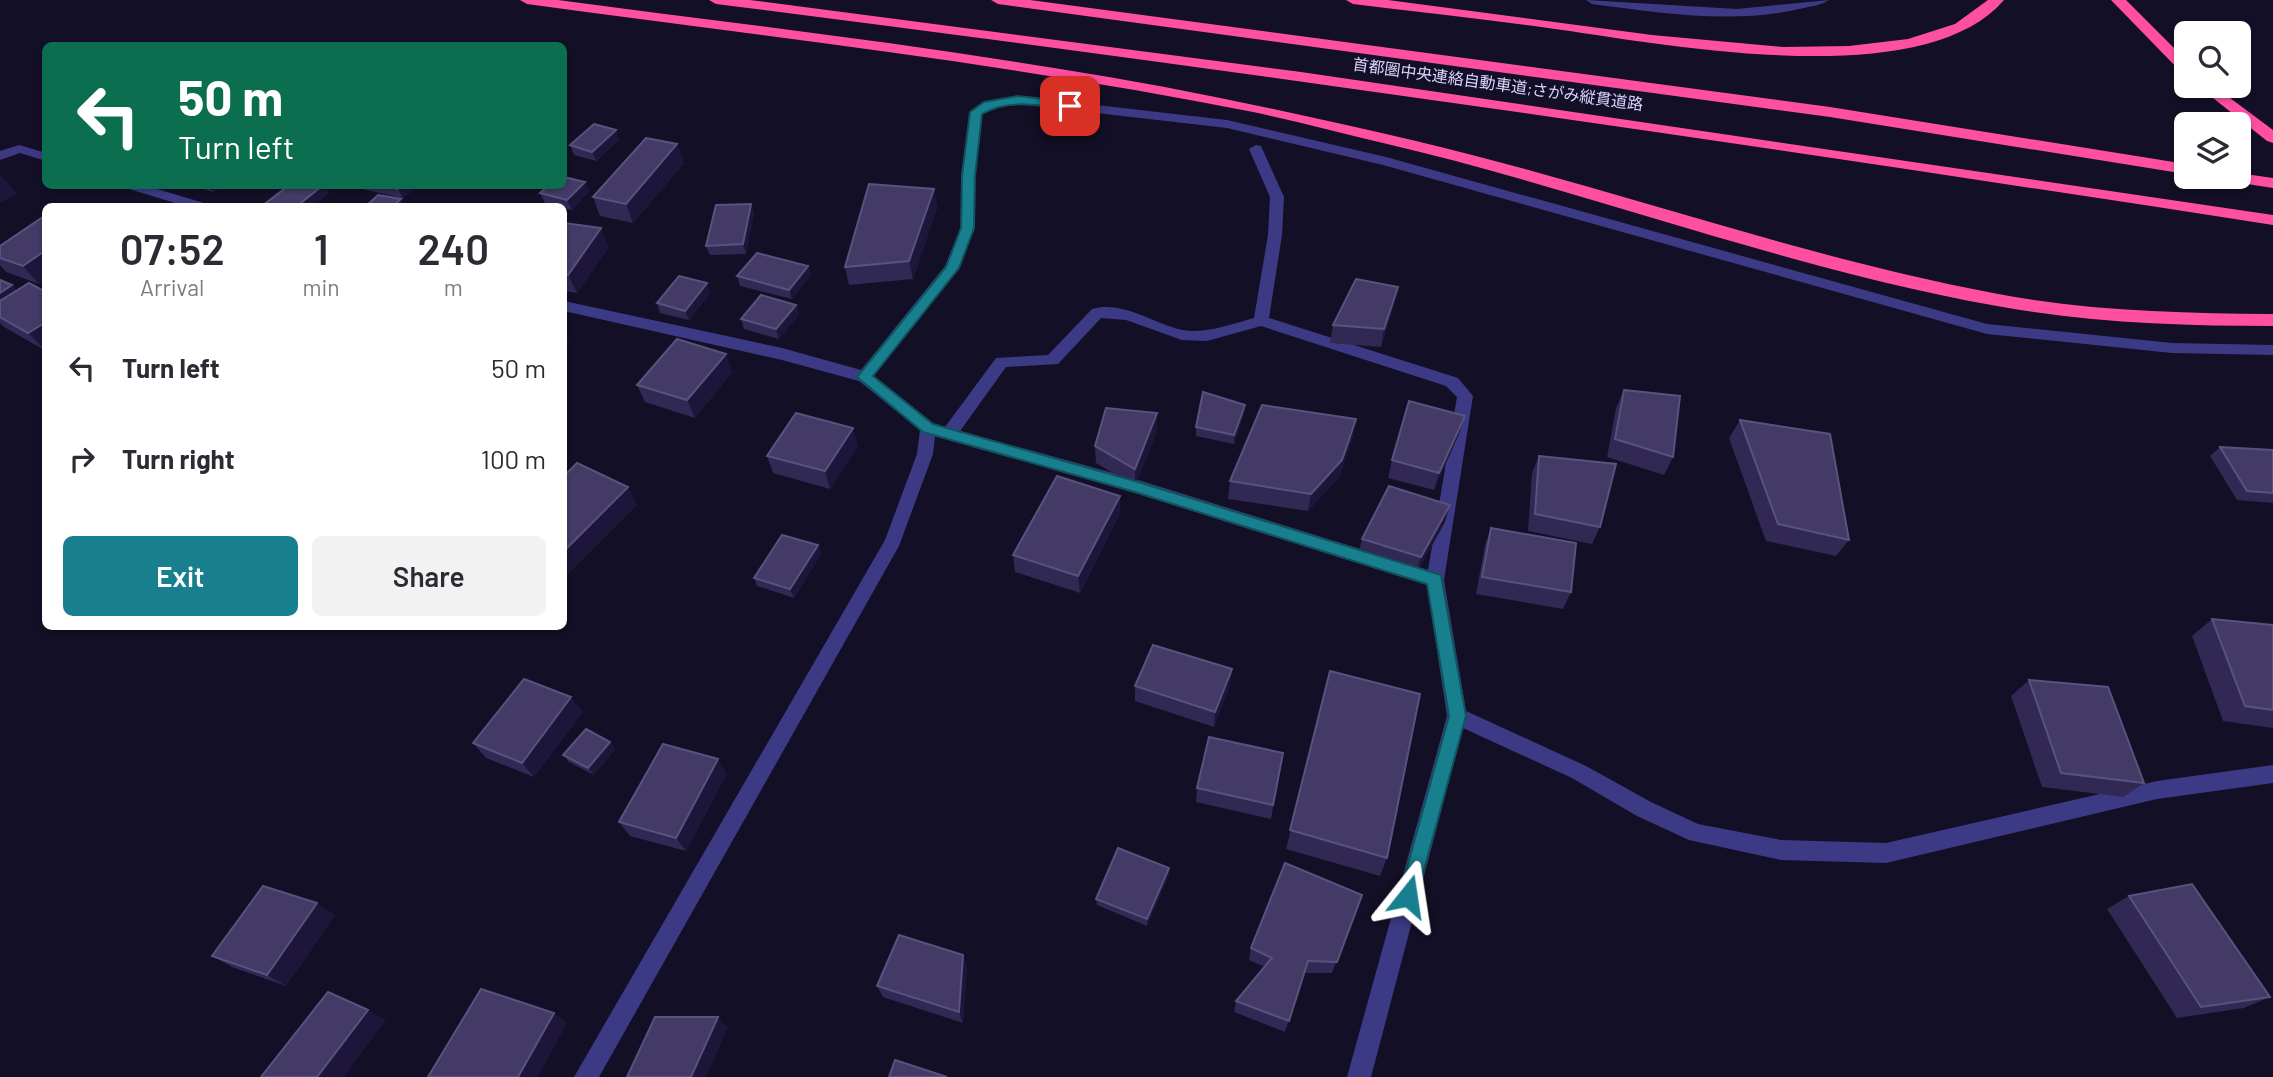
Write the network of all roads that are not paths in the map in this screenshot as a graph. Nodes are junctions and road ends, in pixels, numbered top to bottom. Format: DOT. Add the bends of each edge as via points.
graph roads {
  1 [pos="527,0"];
  2 [pos="716,0"];
  3 [pos="998,0"];
  4 [pos="1353,0"];
  5 [pos="1592,0"];
  6 [pos="1823,0"];
  7 [pos="1997,0"];
  8 [pos="2118,0"];
  9 [pos="2174,57"];
  10 [pos="2220,98"];
  11 [pos="2267,134"];
  12 [pos="0,143"];
  13 [pos="19,149"];
  14 [pos="1256,149"];
  15 [pos="0,156"];
  16 [pos="42,156"];
  17 [pos="2174,167"];
  18 [pos="2251,180"];
  19 [pos="2273,183"];
  20 [pos="144,189"];
  21 [pos="189,203"];
  22 [pos="2273,220"];
  23 [pos="567,307"];
  24 [pos="2273,320"];
  25 [pos="1262,321"];
  26 [pos="2273,351"];
  27 [pos="864,377"];
  28 [pos="928,428"];
  29 [pos="950,434"];
  30 [pos="1435,580"];
  31 [pos="1457,716"];
  32 [pos="2273,774"];
  33 [pos="586,1077"];
  34 [pos="1359,1077"];
  1 -- 24 [label="highway" via="1054,72 1254,108 1421,147 1863,271 1996,300 2140,318"];
  2 -- 22 [label="highway, 首都圏中央連絡自動車道;さがみ縦貫道路" via="1288,73"];
  3 -- 17 [label="highway, 首都圏中央連絡自動車道;さがみ縦貫道路" via="1830,112"];
  4 -- 7 [label="highway" via="1689,44 1804,52 1875,48 1926,38 1970,21"];
  5 -- 6 [label="street" via="1720,12 1776,9"];
  8 -- 9 [label="highway"];
  10 -- 11 [label="highway"];
  12 -- 13 [label="street"];
  13 -- 15 [label="street"];
  13 -- 16 [label="street"];
  14 -- 25 [label="street" via="1277,197 1276,235"];
  18 -- 19 [label="highway"];
  20 -- 21 [label="street"];
  23 -- 27 [label="street"];
  25 -- 29 [label="street" via="1207,336 1182,335 1127,315 1097,313 1052,360 1002,362"];
  25 -- 30 [label="street" via="1452,382 1465,396"];
  26 -- 27 [label="street" via="2172,348 1987,329 1387,161 1227,124 1018,100 976,112 968,176 968,228 952,268"];
  27 -- 28 [label="street"];
  28 -- 29 [label="street"];
  28 -- 33 [label="street" via="925,454 893,541"];
  29 -- 30 [label="street" via="1135,486"];
  30 -- 31 [label="street"];
  31 -- 32 [label="street" via="1579,772 1696,834 1782,850 1886,853 2157,790"];
  31 -- 34 [label="street"];
}
